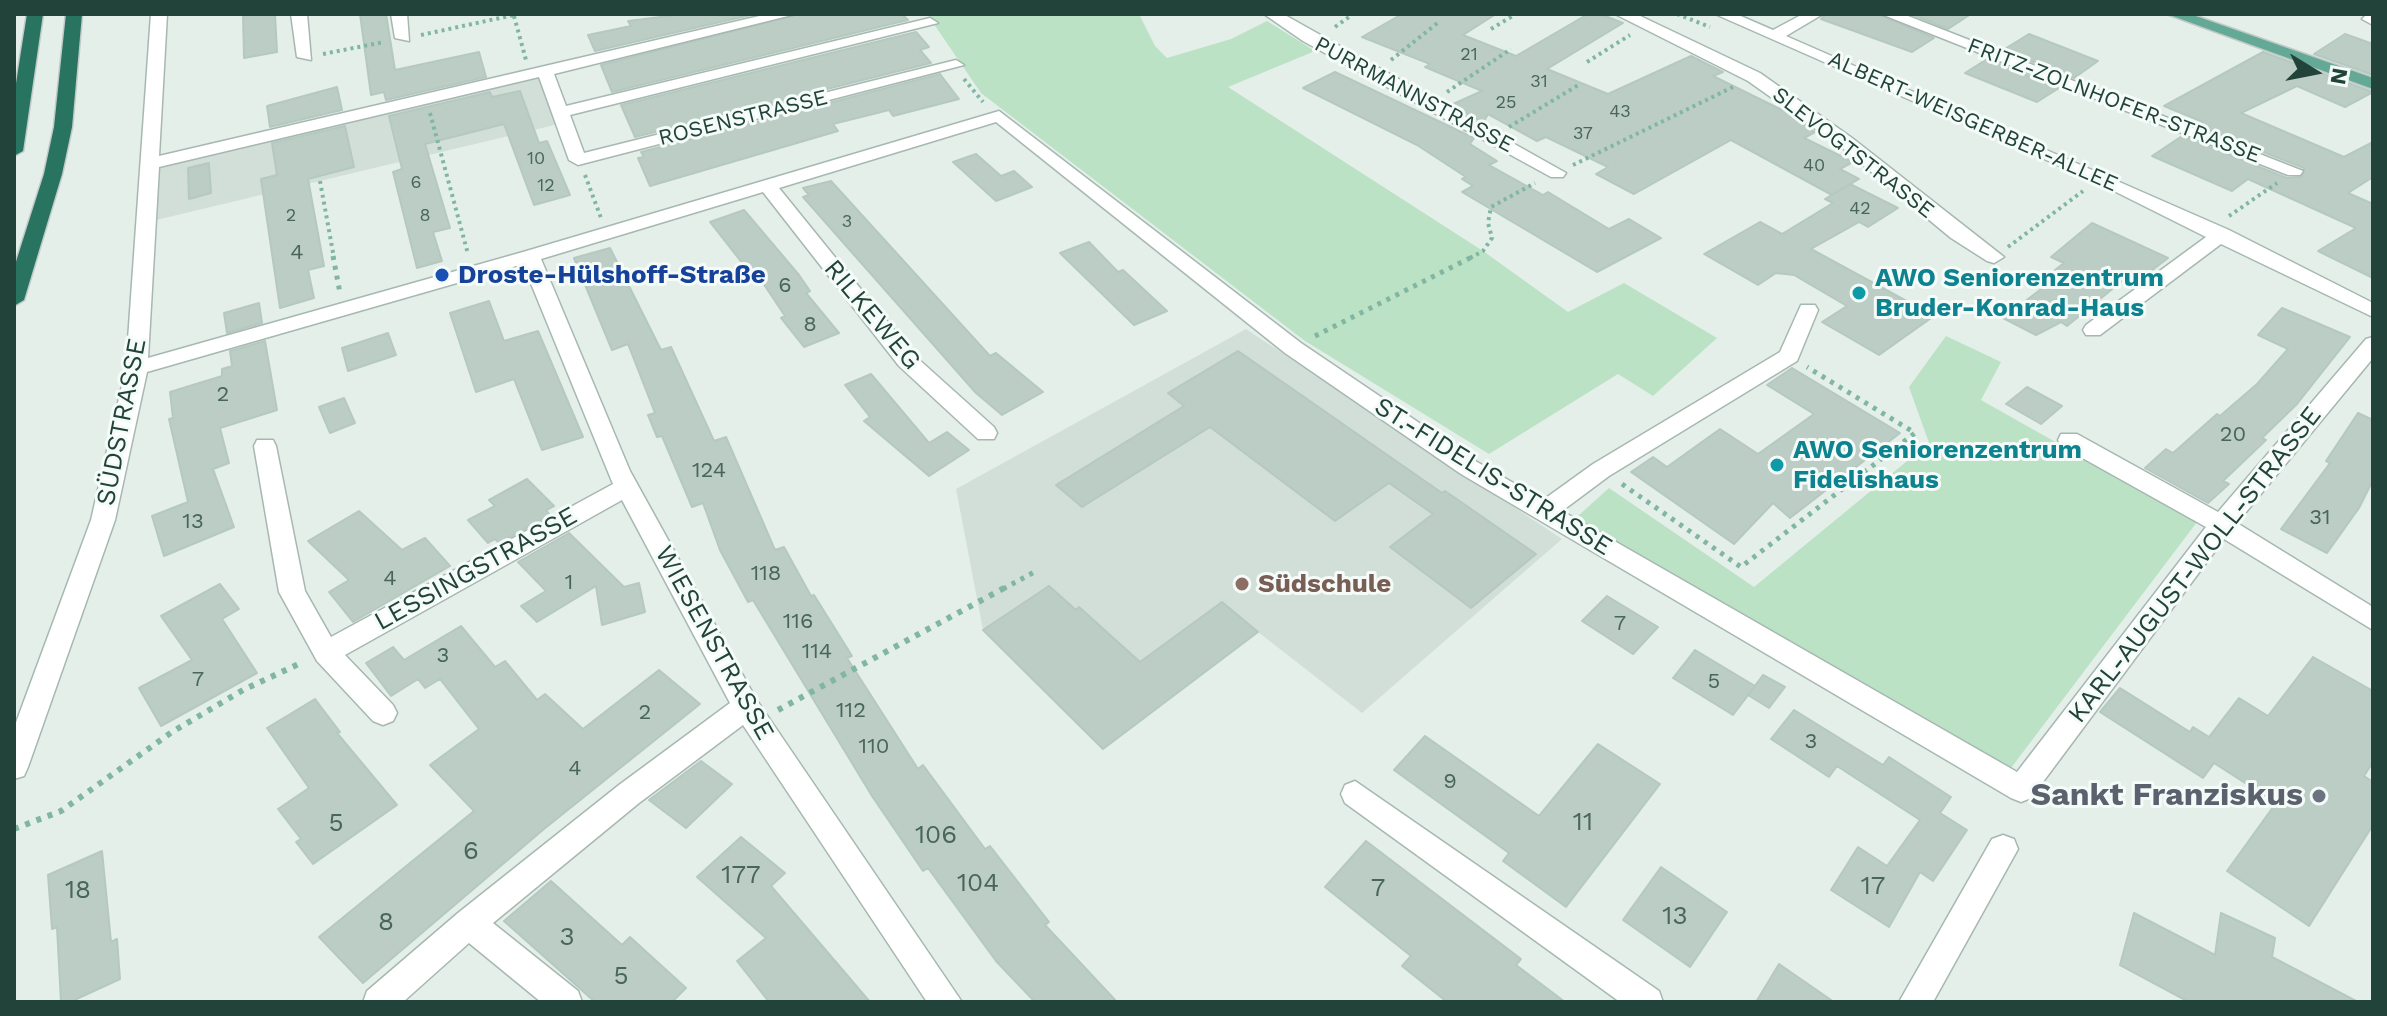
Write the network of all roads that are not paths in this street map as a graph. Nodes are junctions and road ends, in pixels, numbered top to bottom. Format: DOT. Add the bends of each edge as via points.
graph roads {
  1 [pos="35,14"];
  2 [pos="74,14"];
  3 [pos="159,14"];
  4 [pos="299,14"];
  5 [pos="399,14"];
  6 [pos="788,14"];
  7 [pos="1272,14"];
  8 [pos="1623,14"];
  9 [pos="1723,14"];
  10 [pos="1815,14"];
  11 [pos="1889,14"];
  12 [pos="2175,14"];
  13 [pos="930,23"];
  14 [pos="1774,36"];
  15 [pos="403,38"];
  16 [pos="305,57"];
  17 [pos="956,65"];
  18 [pos="537,74"];
  19 [pos="2373,84"];
  20 [pos="559,113"];
  21 [pos="14,151"];
  22 [pos="152,163"];
  23 [pos="2294,171"];
  24 [pos="1557,173"];
  25 [pos="768,186"];
  26 [pos="2216,232"];
  27 [pos="530,256"];
  28 [pos="1994,257"];
  29 [pos="14,300"];
  30 [pos="1808,310"];
  31 [pos="2373,311"];
  32 [pos="2093,330"];
  33 [pos="2373,344"];
  34 [pos="137,368"];
  35 [pos="986,433"];
  36 [pos="2069,440"];
  37 [pos="265,446"];
  38 [pos="627,487"];
  39 [pos="1544,511"];
  40 [pos="2221,525"];
  41 [pos="2373,620"];
  42 [pos="326,653"];
  43 [pos="383,713"];
  44 [pos="751,714"];
  45 [pos="14,767"];
  46 [pos="2021,789"];
  47 [pos="1355,794"];
  48 [pos="2003,849"];
  49 [pos="469,923"];
  50 [pos="379,1002"];
  51 [pos="566,1002"];
  52 [pos="946,1002"];
  53 [pos="1647,1002"];
  54 [pos="1915,1002"];
  1 -- 21 [label="highway"];
  2 -- 29 [label="highway" via="63,127"];
  3 -- 22 [label="street, SÜDSTRASSE"];
  4 -- 16 [label="street"];
  5 -- 15 [label="street"];
  6 -- 18 [label="street"];
  7 -- 24 [label="street, PURRMANNSTRASSE"];
  8 -- 28 [label="street, SLEVOGTSTRASSE" via="1754,77"];
  9 -- 14 [label="street, ALBERT-WEISGERBER-ALLEE"];
  10 -- 14 [label="street"];
  11 -- 23 [label="street, FRITZ-ZOLNHOFER-STRASSE"];
  12 -- 19 [label="main road"];
  13 -- 20 [label="street, ROSENSTRASSE"];
  14 -- 26 [label="street, ALBERT-WEISGERBER-ALLEE"];
  17 -- 20 [label="street, ROSENSTRASSE" via="578,160"];
  18 -- 20 [label="street, ROSENSTRASSE"];
  18 -- 22 [label="street"];
  22 -- 34 [label="street, SÜDSTRASSE"];
  25 -- 27 [label="street"];
  25 -- 35 [label="street, RILKEWEG" via="907,361"];
  25 -- 39 [label="street, ST.-FIDELIS-STRASSE" via="999,116 1293,348 1469,468"];
  26 -- 31 [label="street, ALBERT-WEISGERBER-ALLEE"];
  26 -- 32 [label="street"];
  27 -- 34 [label="street"];
  27 -- 38 [label="street, WIESENSTRASSE"];
  30 -- 39 [label="street" via="1789,356 1601,470"];
  33 -- 40 [label="street, KARL-AUGUST-WOLL-STRASSE"];
  34 -- 45 [label="street, SÜDSTRASSE" via="103,520"];
  36 -- 40 [label="street"];
  37 -- 42 [label="street" via="292,592"];
  38 -- 42 [label="street, LESSINGSTRASSE"];
  38 -- 44 [label="street, WIESENSTRASSE"];
  39 -- 46 [label="street, ST.-FIDELIS-STRASSE"];
  40 -- 41 [label="street"];
  40 -- 46 [label="street, KARL-AUGUST-WOLL-STRASSE"];
  42 -- 43 [label="street"];
  44 -- 49 [label="street"];
  44 -- 52 [label="street, WIESENSTRASSE"];
  47 -- 53 [label="street"];
  48 -- 54 [label="street"];
  49 -- 50 [label="street"];
  49 -- 51 [label="street"];
}
